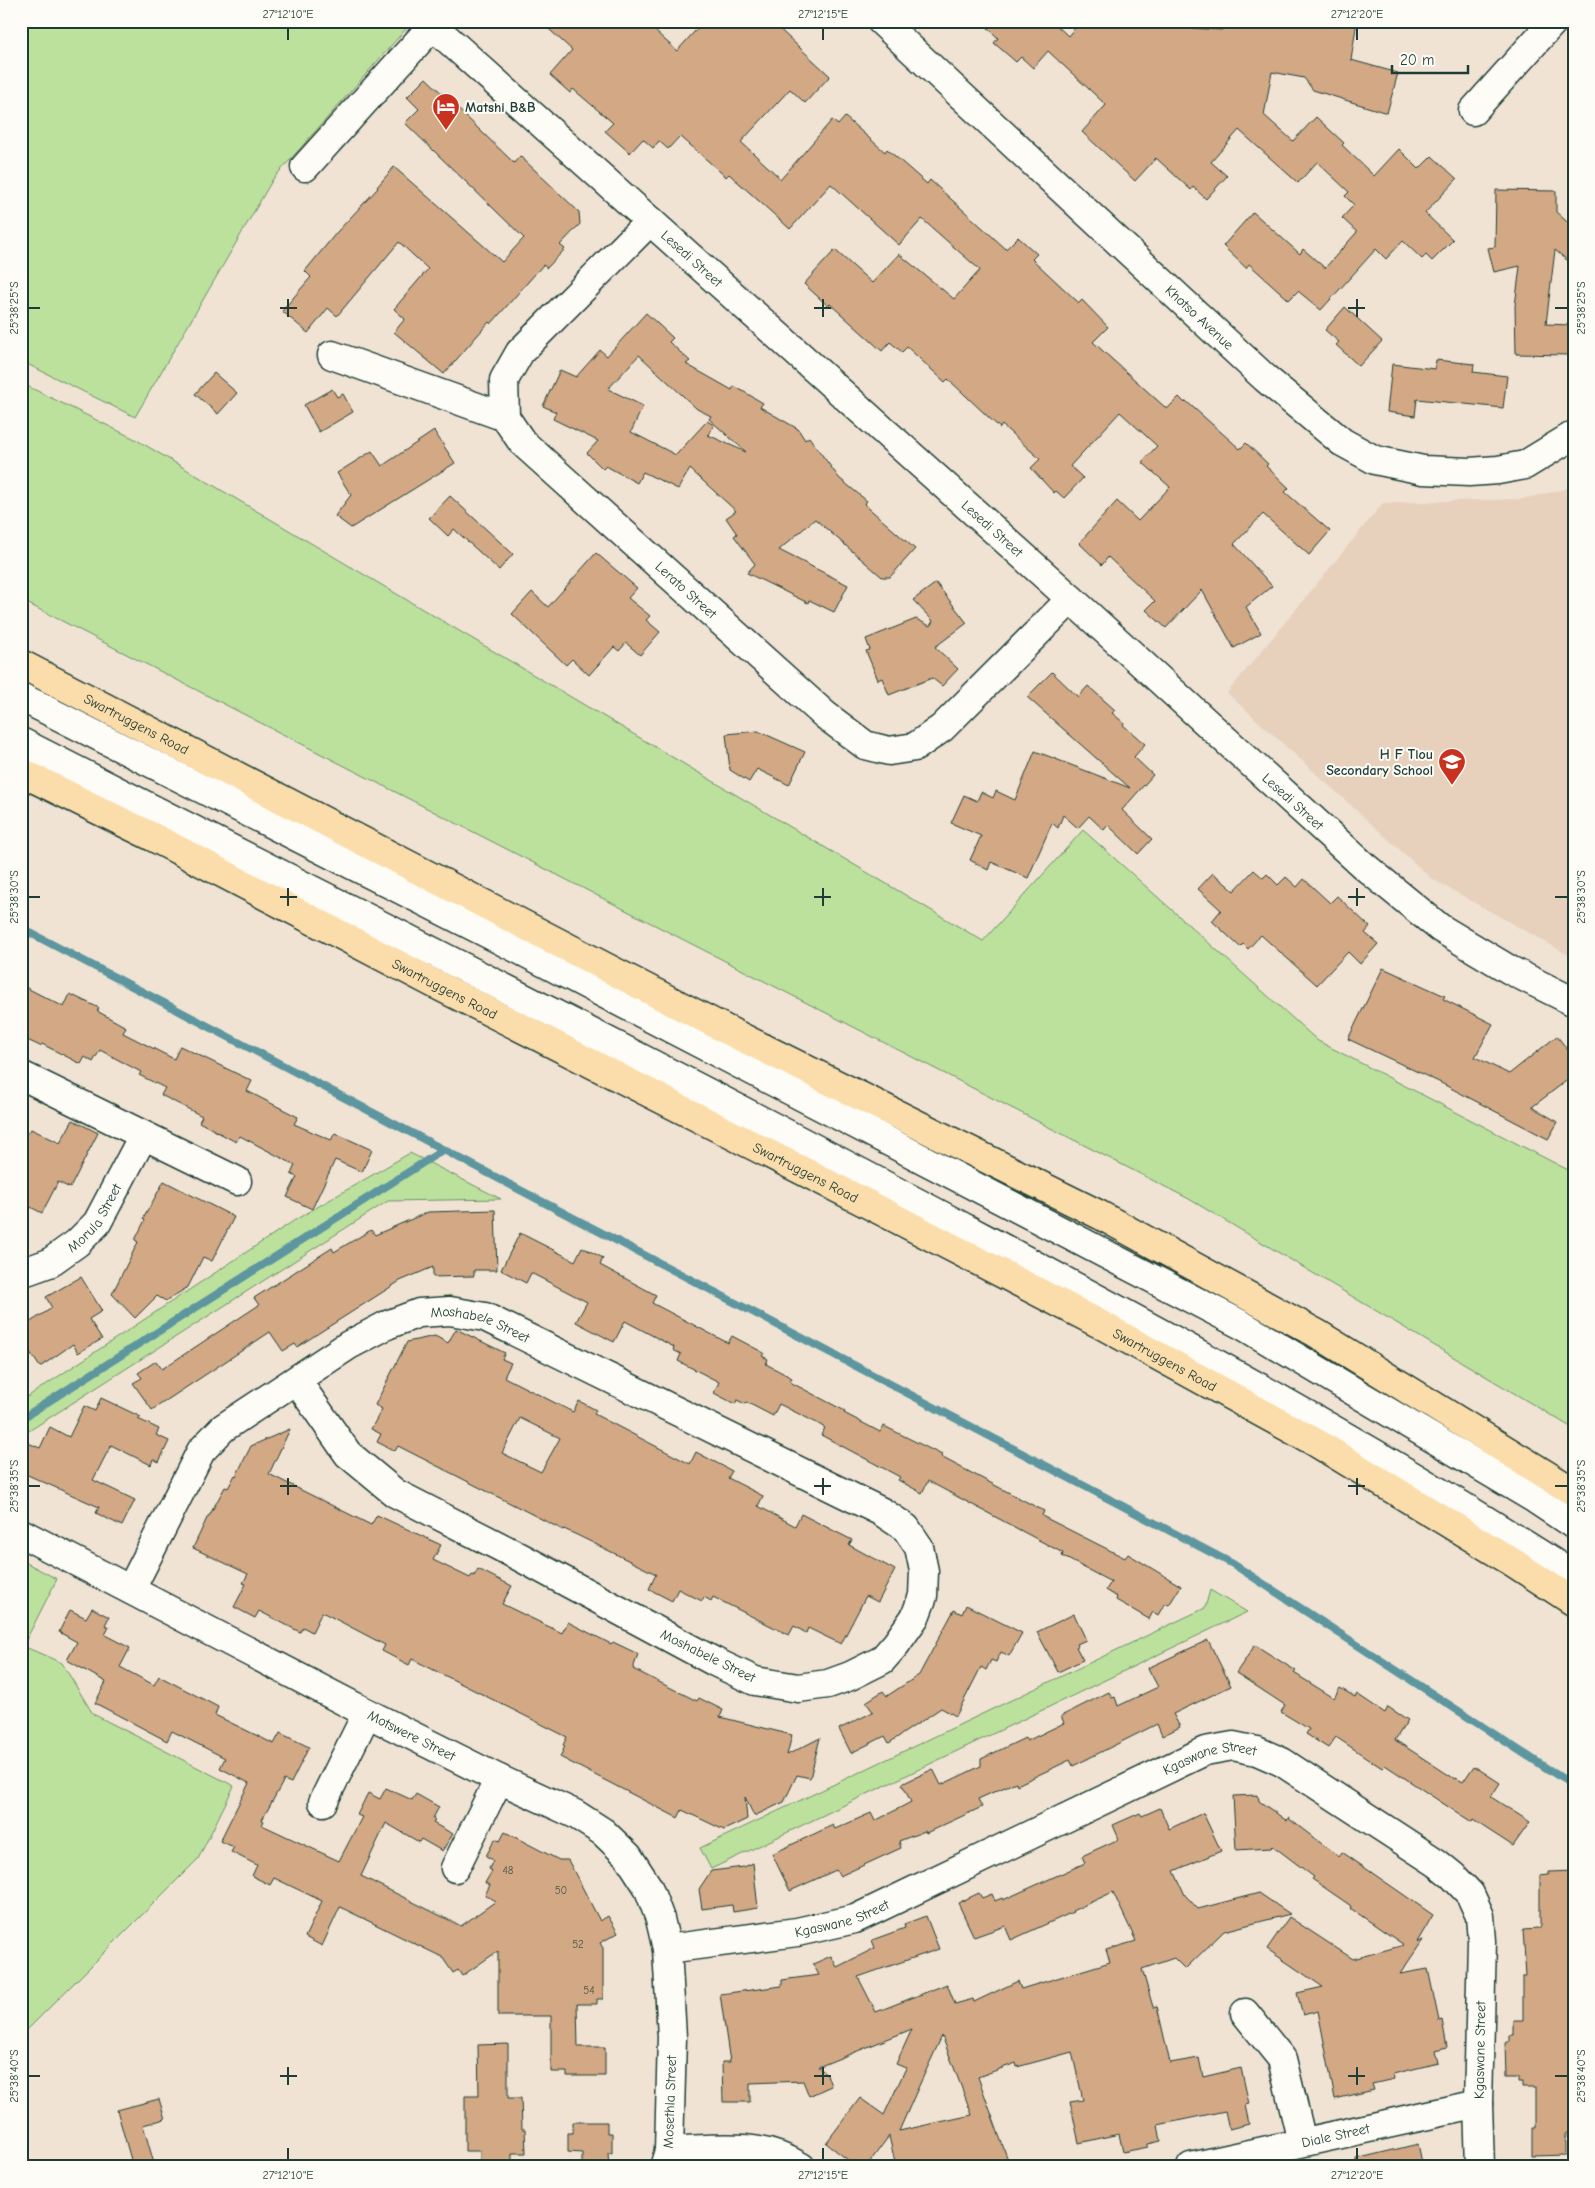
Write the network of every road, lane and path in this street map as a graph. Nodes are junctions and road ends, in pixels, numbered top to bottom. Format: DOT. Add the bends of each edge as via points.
graph roads {
  1 [pos="881,21"];
  2 [pos="1554,21"];
  3 [pos="435,24"];
  4 [pos="1474,111"];
  5 [pos="305,168"];
  6 [pos="650,221"];
  7 [pos="332,355"];
  8 [pos="505,416"];
  9 [pos="1574,435"];
  10 [pos="1071,599"];
  11 [pos="21,664"];
  12 [pos="21,697"];
  13 [pos="21,742"];
  14 [pos="21,772"];
  15 [pos="1574,1002"];
  16 [pos="21,1075"];
  17 [pos="143,1136"];
  18 [pos="237,1181"];
  19 [pos="21,1273"];
  20 [pos="296,1381"];
  21 [pos="1574,1492"];
  22 [pos="1574,1525"];
  23 [pos="21,1533"];
  24 [pos="1574,1576"];
  25 [pos="131,1589"];
  26 [pos="1574,1602"];
  27 [pos="367,1713"];
  28 [pos="499,1779"];
  29 [pos="323,1802"];
  30 [pos="455,1868"];
  31 [pos="667,1949"];
  32 [pos="1245,2013"];
  33 [pos="672,2037"];
  34 [pos="1478,2104"];
  35 [pos="1302,2142"];
  36 [pos="666,2159"];
  37 [pos="801,2167"];
  38 [pos="1192,2167"];
  39 [pos="1480,2167"];
  1 -- 9 [label="street, Khotso Avenue" via="1265,378 1342,442 1375,460 1423,470 1469,472 1525,464"];
  2 -- 4 [label="street"];
  3 -- 5 [label="street, Lesedi Street"];
  3 -- 6 [label="street, Lesedi Street"];
  6 -- 8 [label="street" via="520,352 504,380"];
  6 -- 10 [label="street, Lesedi Street"];
  7 -- 8 [label="street"];
  8 -- 10 [label="street, Lerato Street" via="522,442 825,715 865,745 889,751 915,747 935,733"];
  10 -- 15 [label="street, Lesedi Street" via="1364,866 1440,928 1510,970"];
  11 -- 21 [label="main road, Swartruggens Road" via="725,1029 1100,1215 1316,1333"];
  12 -- 22 [label="street" via="544,962 1242,1325"];
  13 -- 24 [label="street" via="877,1181 1218,1363"];
  14 -- 26 [label="main road, Swartruggens Road" via="1089,1319 1315,1442"];
  16 -- 17 [label="street"];
  17 -- 18 [label="street"];
  17 -- 19 [label="street, Morula Street" via="97,1223 77,1243 49,1263"];
  20 -- 20 [label="street, Moshabele Street" via="349,1345 419,1313 450,1311 485,1317 882,1512 906,1528 919,1547 924,1571 923,1596 915,1617 882,1660 828,1684 798,1688 755,1681 395,1493 348,1454"];
  20 -- 25 [label="street, Moshabele Street" via="223,1428 201,1451"];
  23 -- 25 [label="street, Motswere Street"];
  25 -- 27 [label="street, Motswere Street"];
  27 -- 28 [label="street, Motswere Street"];
  27 -- 29 [label="street"];
  28 -- 30 [label="street"];
  28 -- 31 [label="street, Motswere Street" via="575,1814 603,1832 628,1856 648,1887"];
  31 -- 33 [label="street, Motswere Street"];
  31 -- 34 [label="street, Kgaswane Street" via="796,1932 855,1919 1205,1752 1233,1746 1257,1751 1282,1762 1437,1863 1470,1894 1480,1916 1482,1941"];
  32 -- 35 [label="street" via="1282,2059"];
  33 -- 36 [label="street, Mosethla Street"];
  34 -- 35 [label="street, Diale Street"];
  34 -- 39 [label="street, Kgaswane Street"];
  35 -- 38 [label="street, Diale Street"];
  36 -- 37 [label="street" via="740,2148 766,2151"];
}
